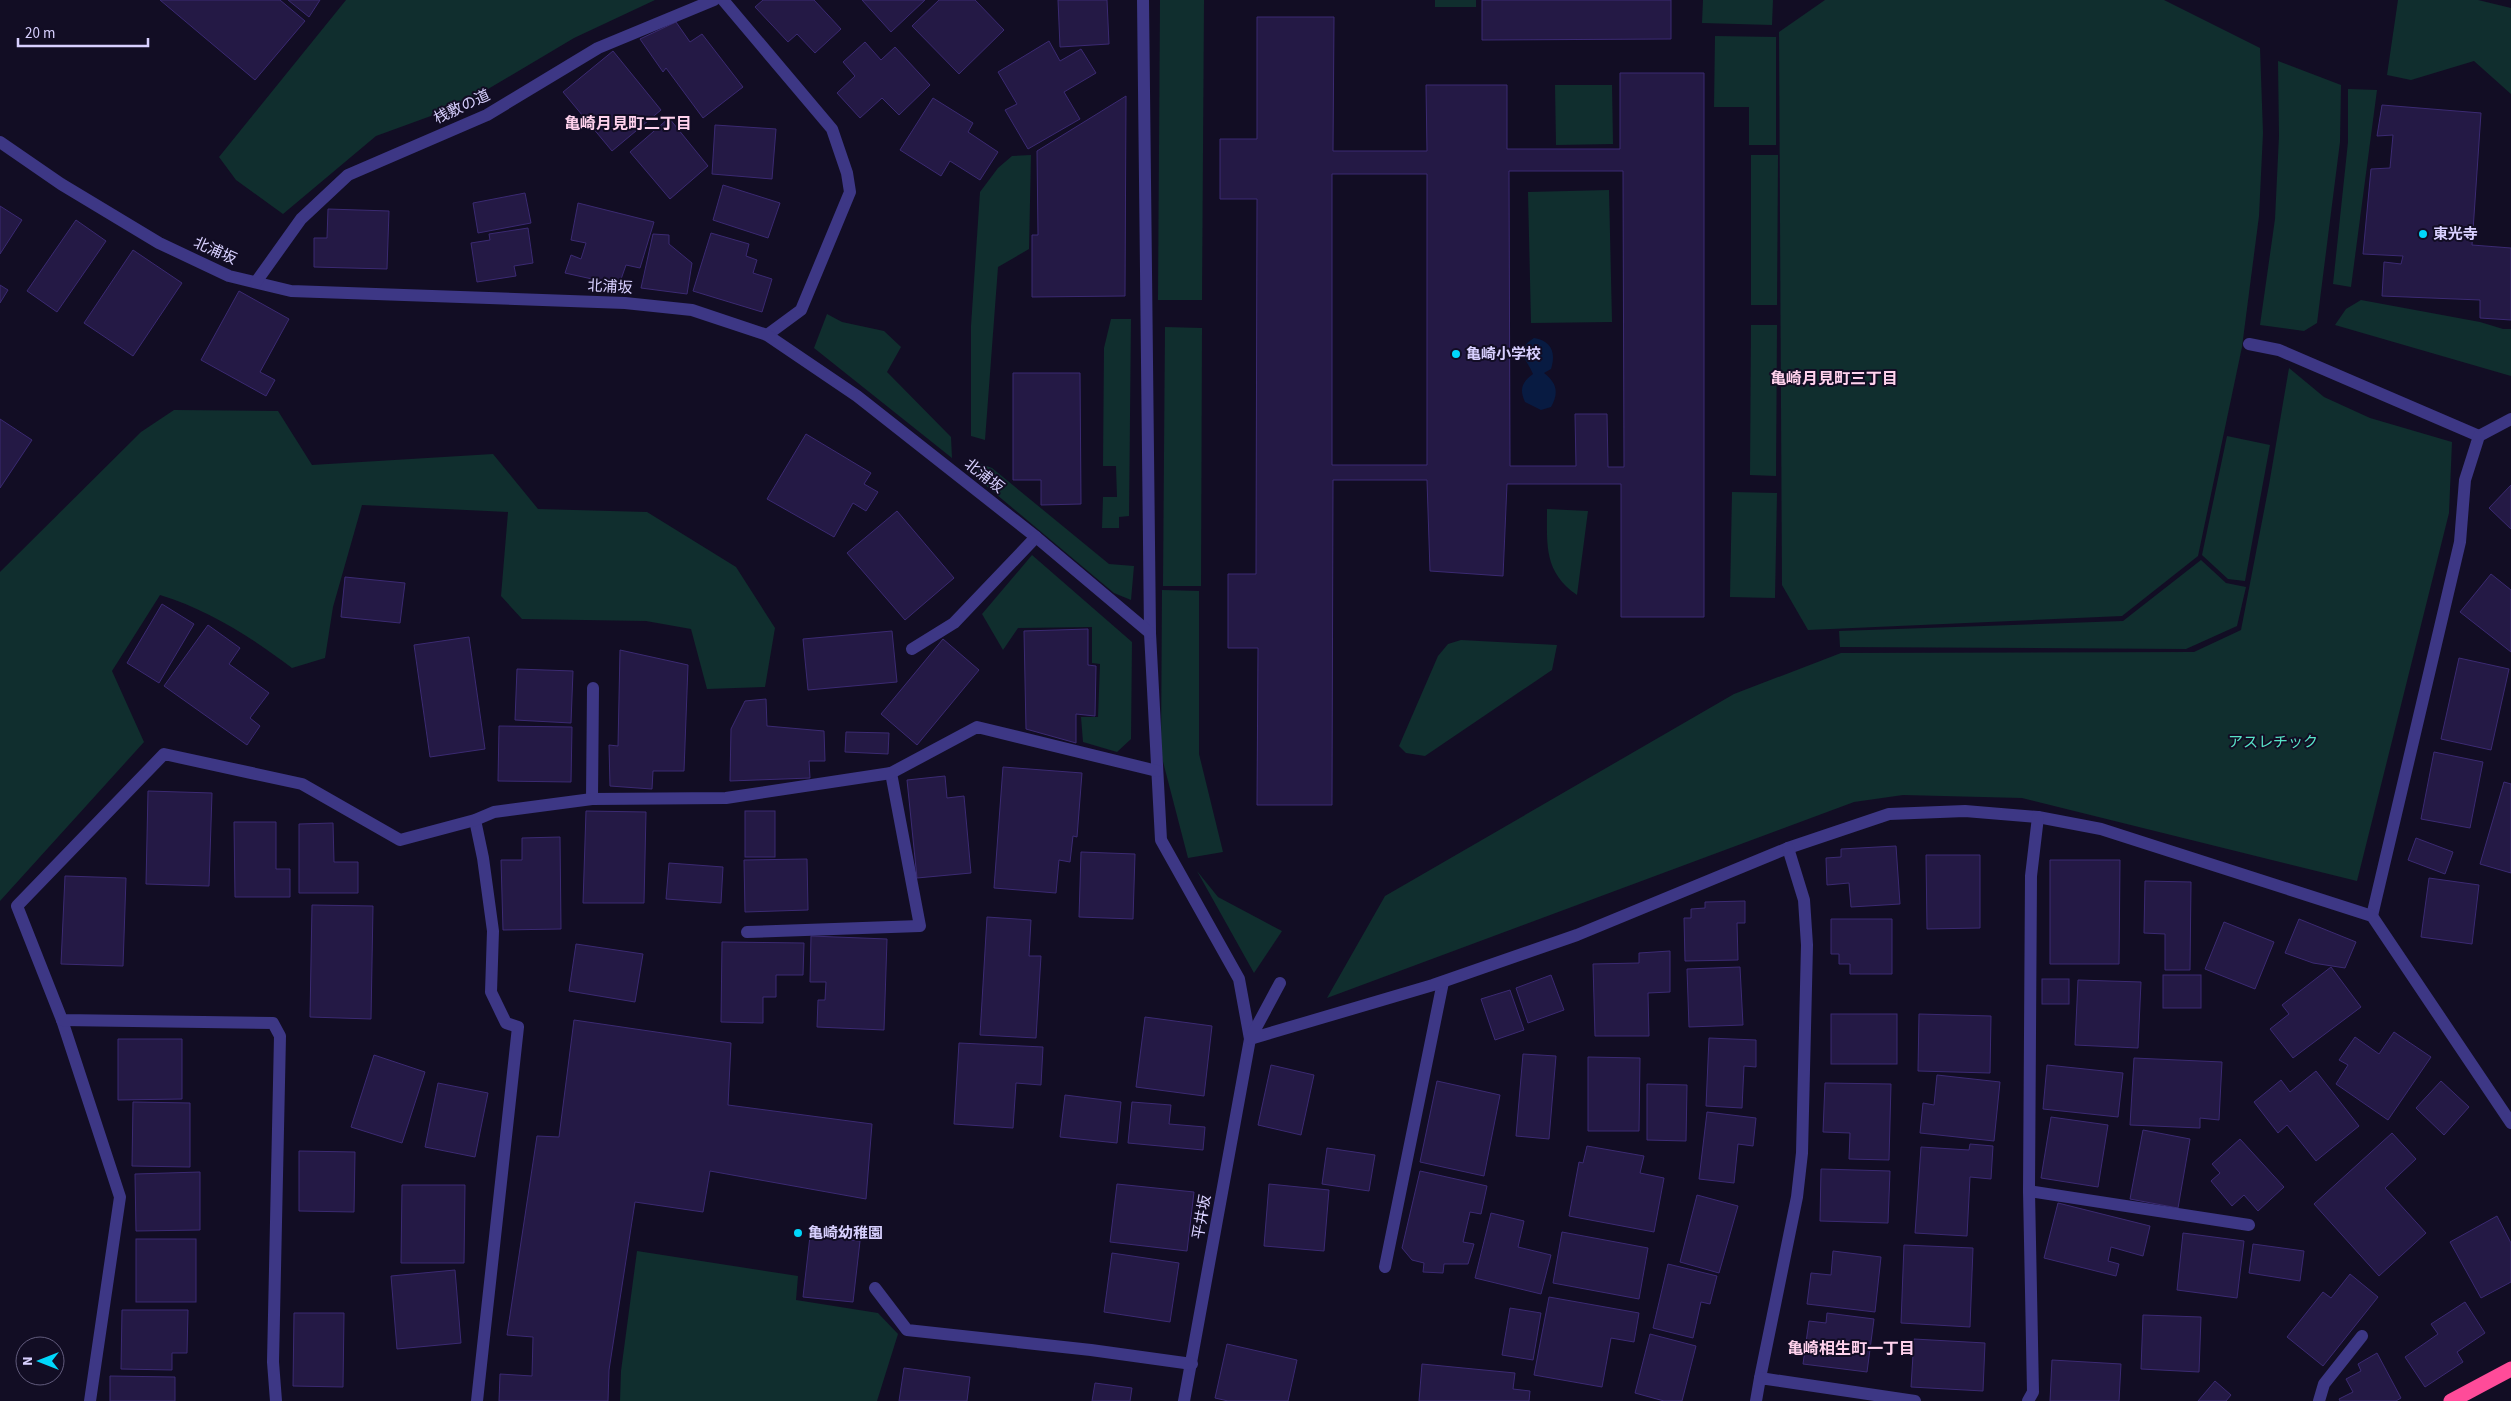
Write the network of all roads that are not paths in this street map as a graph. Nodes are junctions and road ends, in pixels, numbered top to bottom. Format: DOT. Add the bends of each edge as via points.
graph roads {
  1 [pos="714,0"];
  2 [pos="723,0"];
  3 [pos="1143,0"];
  4 [pos="0,142"];
  5 [pos="256,282"];
  6 [pos="767,335"];
  7 [pos="2249,344"];
  8 [pos="2511,419"];
  9 [pos="2479,436"];
  10 [pos="1036,537"];
  11 [pos="1150,633"];
  12 [pos="912,649"];
  13 [pos="593,688"];
  14 [pos="1157,771"];
  15 [pos="891,772"];
  16 [pos="592,799"];
  17 [pos="2038,816"];
  18 [pos="475,820"];
  19 [pos="1788,848"];
  20 [pos="2372,916"];
  21 [pos="747,932"];
  22 [pos="1443,982"];
  23 [pos="1280,984"];
  24 [pos="62,1020"];
  25 [pos="1250,1039"];
  26 [pos="2511,1123"];
  27 [pos="2029,1191"];
  28 [pos="2249,1225"];
  29 [pos="1385,1267"];
  30 [pos="875,1288"];
  31 [pos="2362,1336"];
  32 [pos="1192,1364"];
  33 [pos="2511,1368"];
  34 [pos="1760,1378"];
  35 [pos="90,1401"];
  36 [pos="276,1401"];
  37 [pos="477,1401"];
  38 [pos="1184,1401"];
  39 [pos="1756,1401"];
  40 [pos="1915,1401"];
  41 [pos="2028,1401"];
  42 [pos="2319,1401"];
  43 [pos="2451,1401"];
  1 -- 5 [label="street, 桟敷の道" via="598,48 487,115 348,175 301,220"];
  2 -- 6 [label="street" via="832,129 848,173 850,192 801,310"];
  3 -- 11 [label="street"];
  4 -- 5 [label="street, 北浦坂" via="61,184 159,243 229,276"];
  5 -- 6 [label="street, 北浦坂" via="291,291 625,303 692,310"];
  6 -- 10 [label="street, 北浦坂" via="857,396"];
  7 -- 9 [label="street" via="2279,350"];
  8 -- 9 [label="street"];
  9 -- 20 [label="street" via="2465,480 2460,542"];
  10 -- 11 [label="street, 北浦坂"];
  10 -- 12 [label="street" via="954,623"];
  11 -- 14 [label="street"];
  13 -- 16 [label="street"];
  14 -- 15 [label="street" via="977,727"];
  14 -- 25 [label="street" via="1161,840 1239,979"];
  15 -- 16 [label="street" via="726,798"];
  15 -- 21 [label="street" via="920,926"];
  16 -- 18 [label="street" via="494,812"];
  17 -- 19 [label="street" via="1966,811 1889,814"];
  17 -- 20 [label="street" via="2101,829"];
  17 -- 27 [label="street" via="2031,876"];
  18 -- 24 [label="street" via="400,840 302,784 164,754 17,906"];
  18 -- 37 [label="street" via="493,931 491,992 506,1023 518,1027"];
  19 -- 22 [label="street" via="1577,935"];
  19 -- 34 [label="street" via="1804,900 1807,945 1802,1153 1797,1197"];
  20 -- 26 [label="street"];
  22 -- 25 [label="street"];
  22 -- 29 [label="street"];
  23 -- 25 [label="street"];
  24 -- 35 [label="street" via="120,1197"];
  24 -- 36 [label="street" via="273,1023 280,1036 273,1362"];
  25 -- 32 [label="street, 平井坂"];
  27 -- 28 [label="street"];
  27 -- 41 [label="street" via="2032,1392"];
  30 -- 32 [label="street" via="907,1330"];
  31 -- 42 [label="street" via="2324,1384"];
  32 -- 38 [label="street, 平井坂"];
  33 -- 43 [label="highway"];
  34 -- 39 [label="street"];
  34 -- 40 [label="street"];
}
